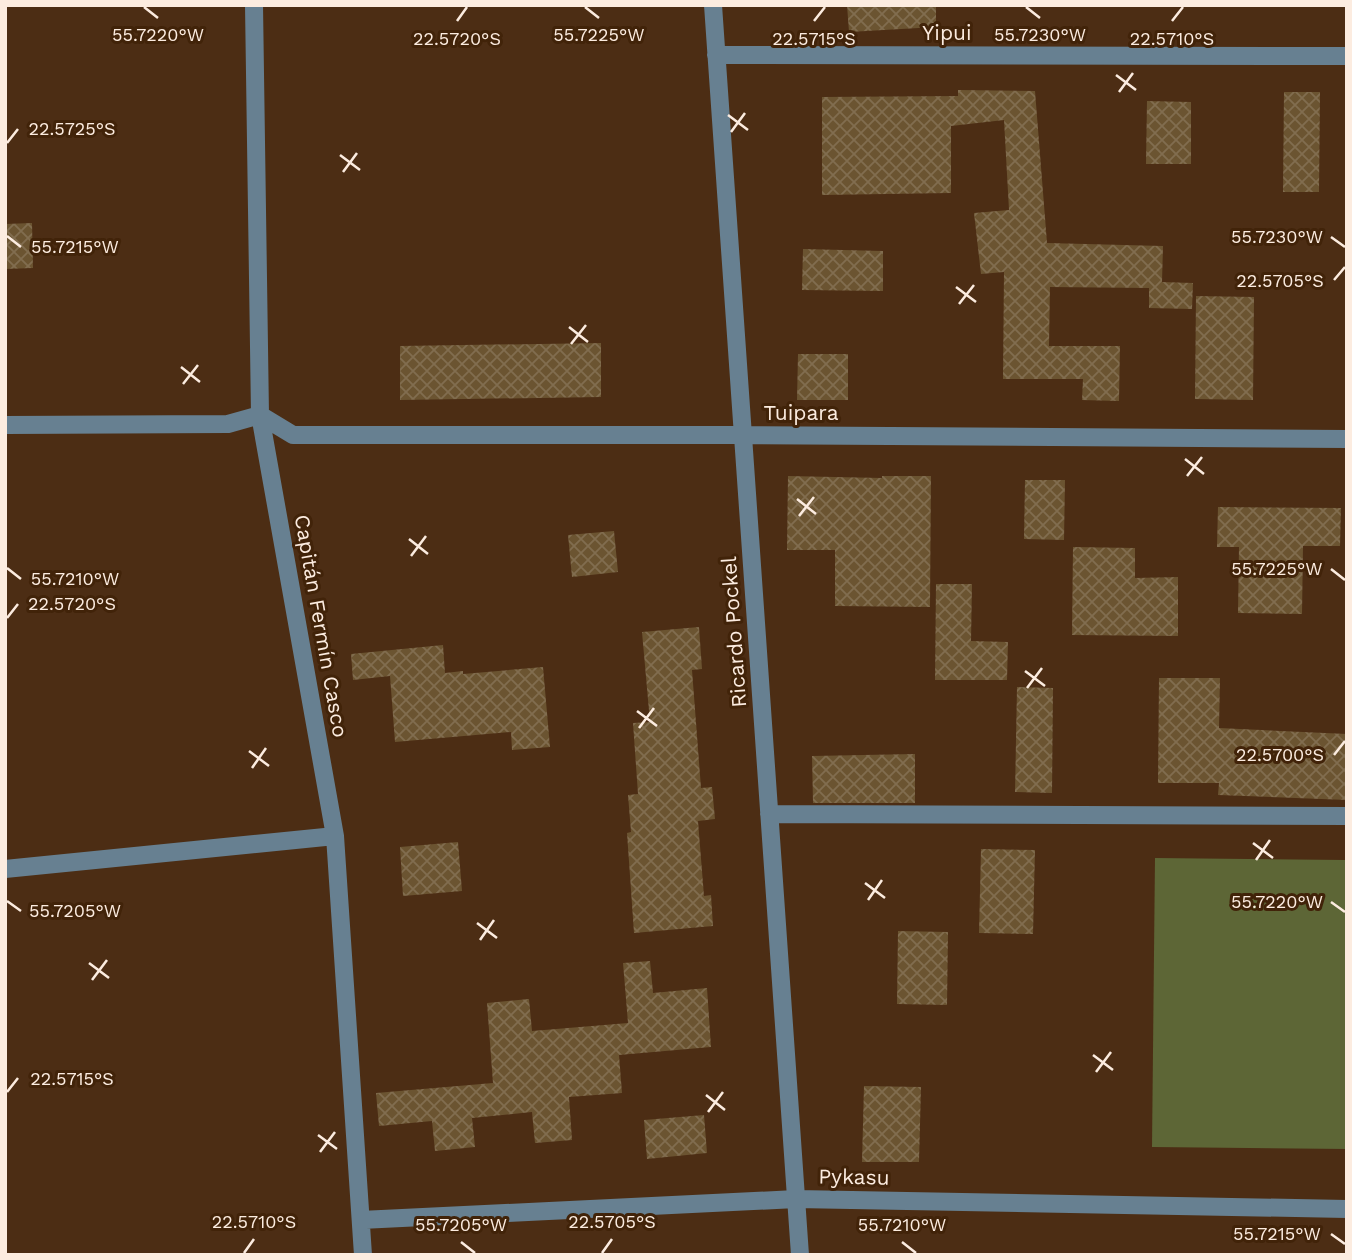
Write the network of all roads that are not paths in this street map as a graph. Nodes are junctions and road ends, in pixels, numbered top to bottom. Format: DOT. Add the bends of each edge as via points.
graph roads {
  1 [pos="254,5"];
  2 [pos="713,5"];
  3 [pos="716,55"];
  4 [pos="1347,56"];
  5 [pos="260,415"];
  6 [pos="5,425"];
  7 [pos="743,435"];
  8 [pos="1347,439"];
  9 [pos="769,814"];
  10 [pos="1347,816"];
  11 [pos="335,836"];
  12 [pos="5,869"];
  13 [pos="796,1199"];
  14 [pos="1347,1209"];
  15 [pos="361,1220"];
  16 [pos="363,1255"];
  17 [pos="800,1255"];
  1 -- 5 [label="street, Capitán Fermín Casco"];
  2 -- 3 [label="street, Ricardo Pockel"];
  3 -- 4 [label="street, Yipui"];
  3 -- 7 [label="street, Ricardo Pockel"];
  5 -- 6 [label="street" via="228,424"];
  5 -- 7 [label="street, Tuipara" via="293,435"];
  5 -- 11 [label="street, Capitán Fermín Casco"];
  7 -- 8 [label="street, Tuipara"];
  7 -- 9 [label="street, Ricardo Pockel"];
  9 -- 10 [label="street"];
  9 -- 13 [label="street, Ricardo Pockel"];
  11 -- 12 [label="street"];
  11 -- 15 [label="street, Capitán Fermín Casco"];
  13 -- 14 [label="street, Pykasu"];
  13 -- 15 [label="street, Pykasu"];
  13 -- 17 [label="street, Ricardo Pockel"];
  15 -- 16 [label="street, Capitán Fermín Casco"];
}
